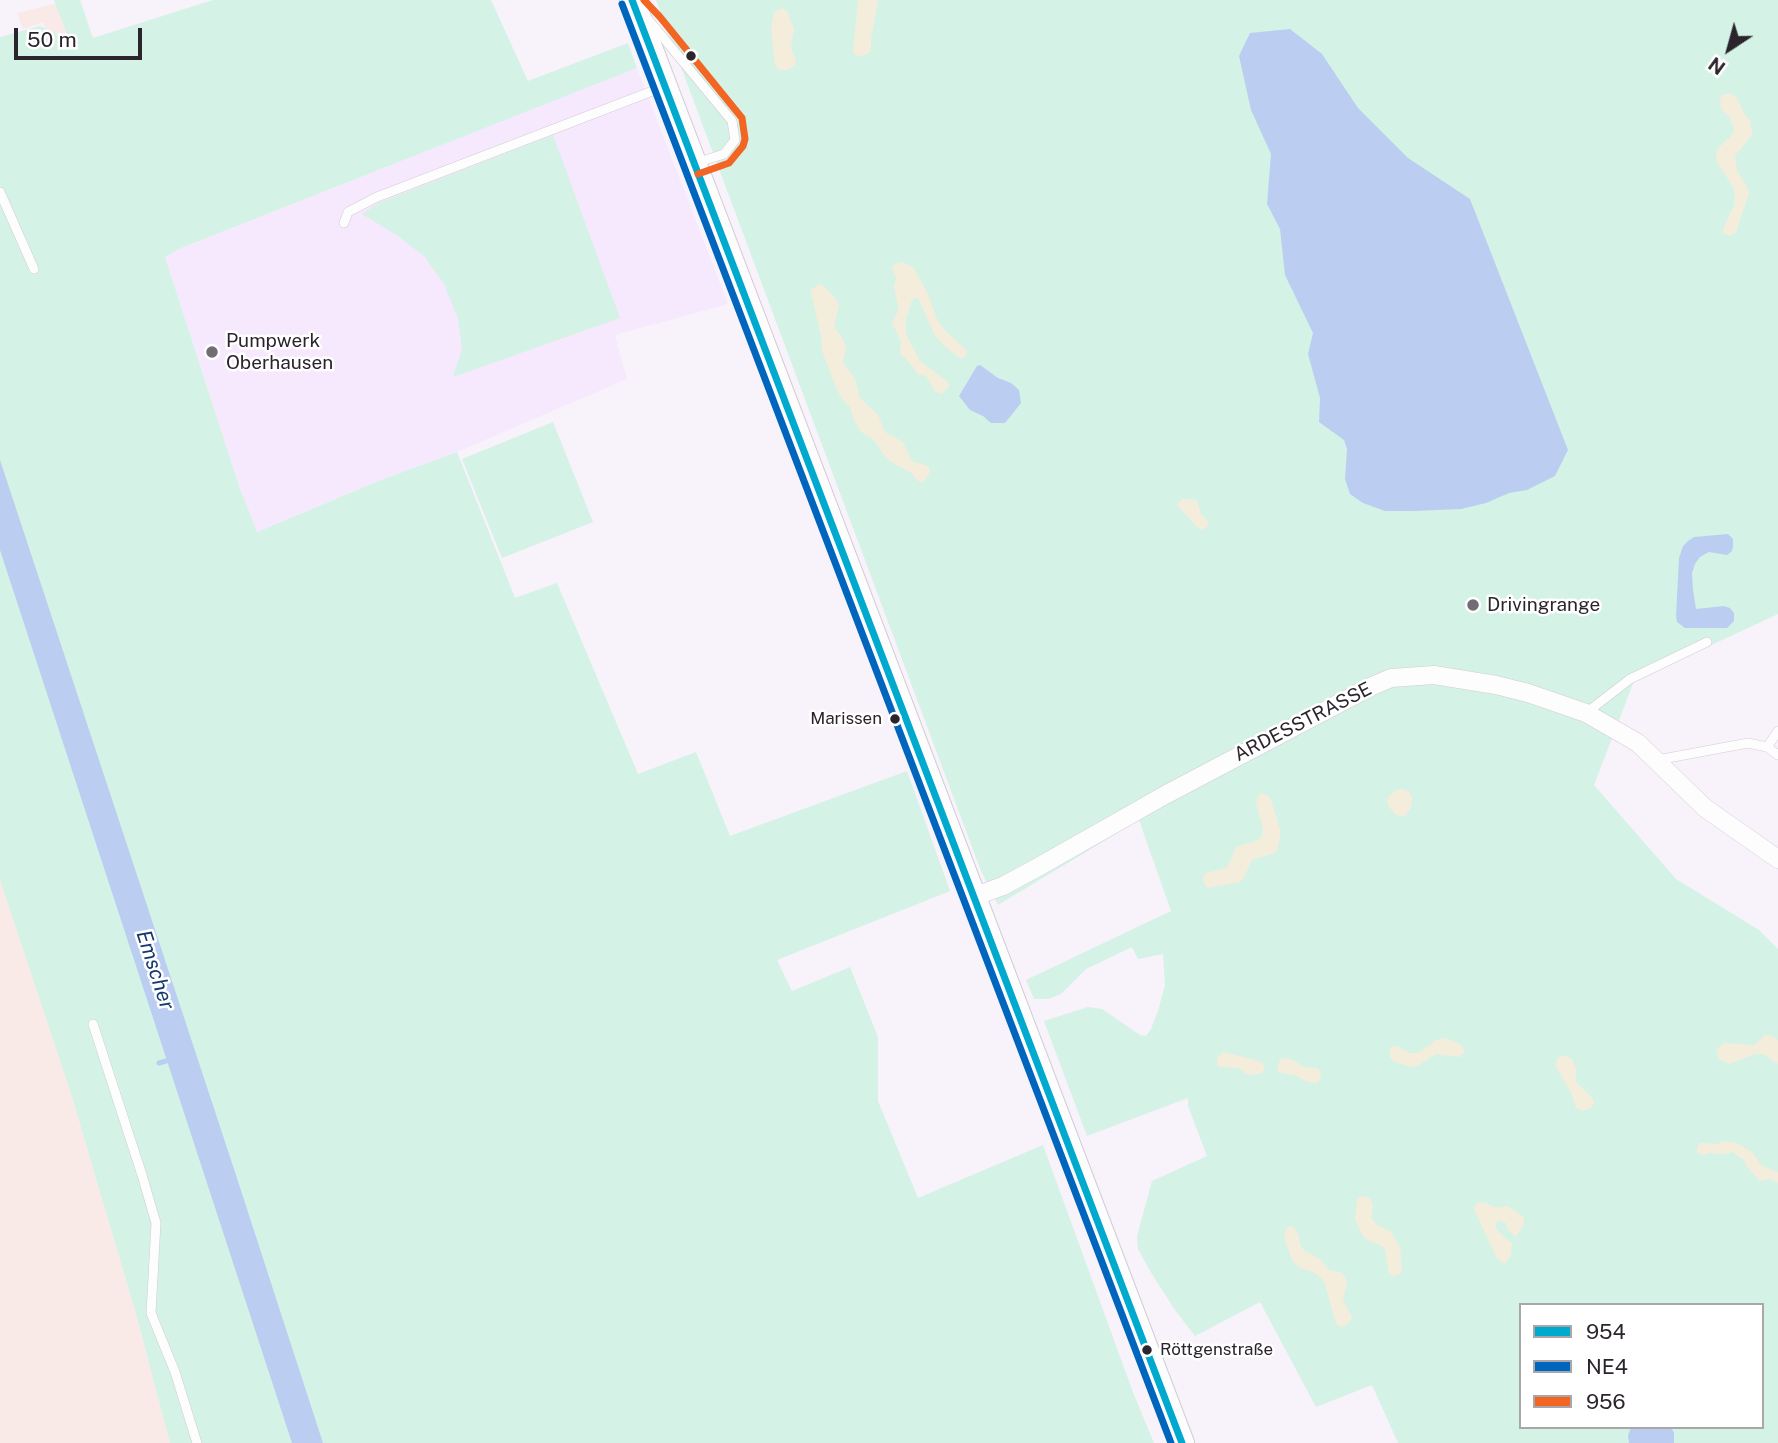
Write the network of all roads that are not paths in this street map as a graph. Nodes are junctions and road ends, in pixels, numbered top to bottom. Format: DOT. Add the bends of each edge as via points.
graph roads {
  1 [pos="633,3"];
  2 [pos="664,86"];
  3 [pos="695,164"];
  4 [pos="0,192"];
  5 [pos="344,223"];
  6 [pos="34,269"];
  7 [pos="1707,642"];
  8 [pos="1586,713"];
  9 [pos="1778,731"];
  10 [pos="1767,747"];
  11 [pos="1778,755"];
  12 [pos="1656,760"];
  13 [pos="1778,859"];
  14 [pos="973,897"];
  15 [pos="93,1024"];
  16 [pos="197,1443"];
  17 [pos="1182,1443"];
  1 -- 2 [label="main road"];
  1 -- 3 [label="lane" via="732,121 735,140 724,154"];
  2 -- 3 [label="main road"];
  2 -- 5 [label="lane" via="377,197 348,212"];
  3 -- 14 [label="main road"];
  4 -- 6 [label="lane"];
  7 -- 8 [label="lane" via="1630,679"];
  8 -- 12 [label="street, ARDESSTRASSE" via="1638,743"];
  8 -- 14 [label="street, ARDESSTRASSE" via="1528,693 1460,678 1391,678 1165,795 1003,886"];
  9 -- 10 [label="lane"];
  10 -- 11 [label="lane"];
  10 -- 12 [label="lane" via="1748,743"];
  12 -- 13 [label="street, ARDESSTRASSE" via="1704,808"];
  14 -- 17 [label="main road"];
  15 -- 16 [label="lane" via="156,1223 151,1313"];
}
